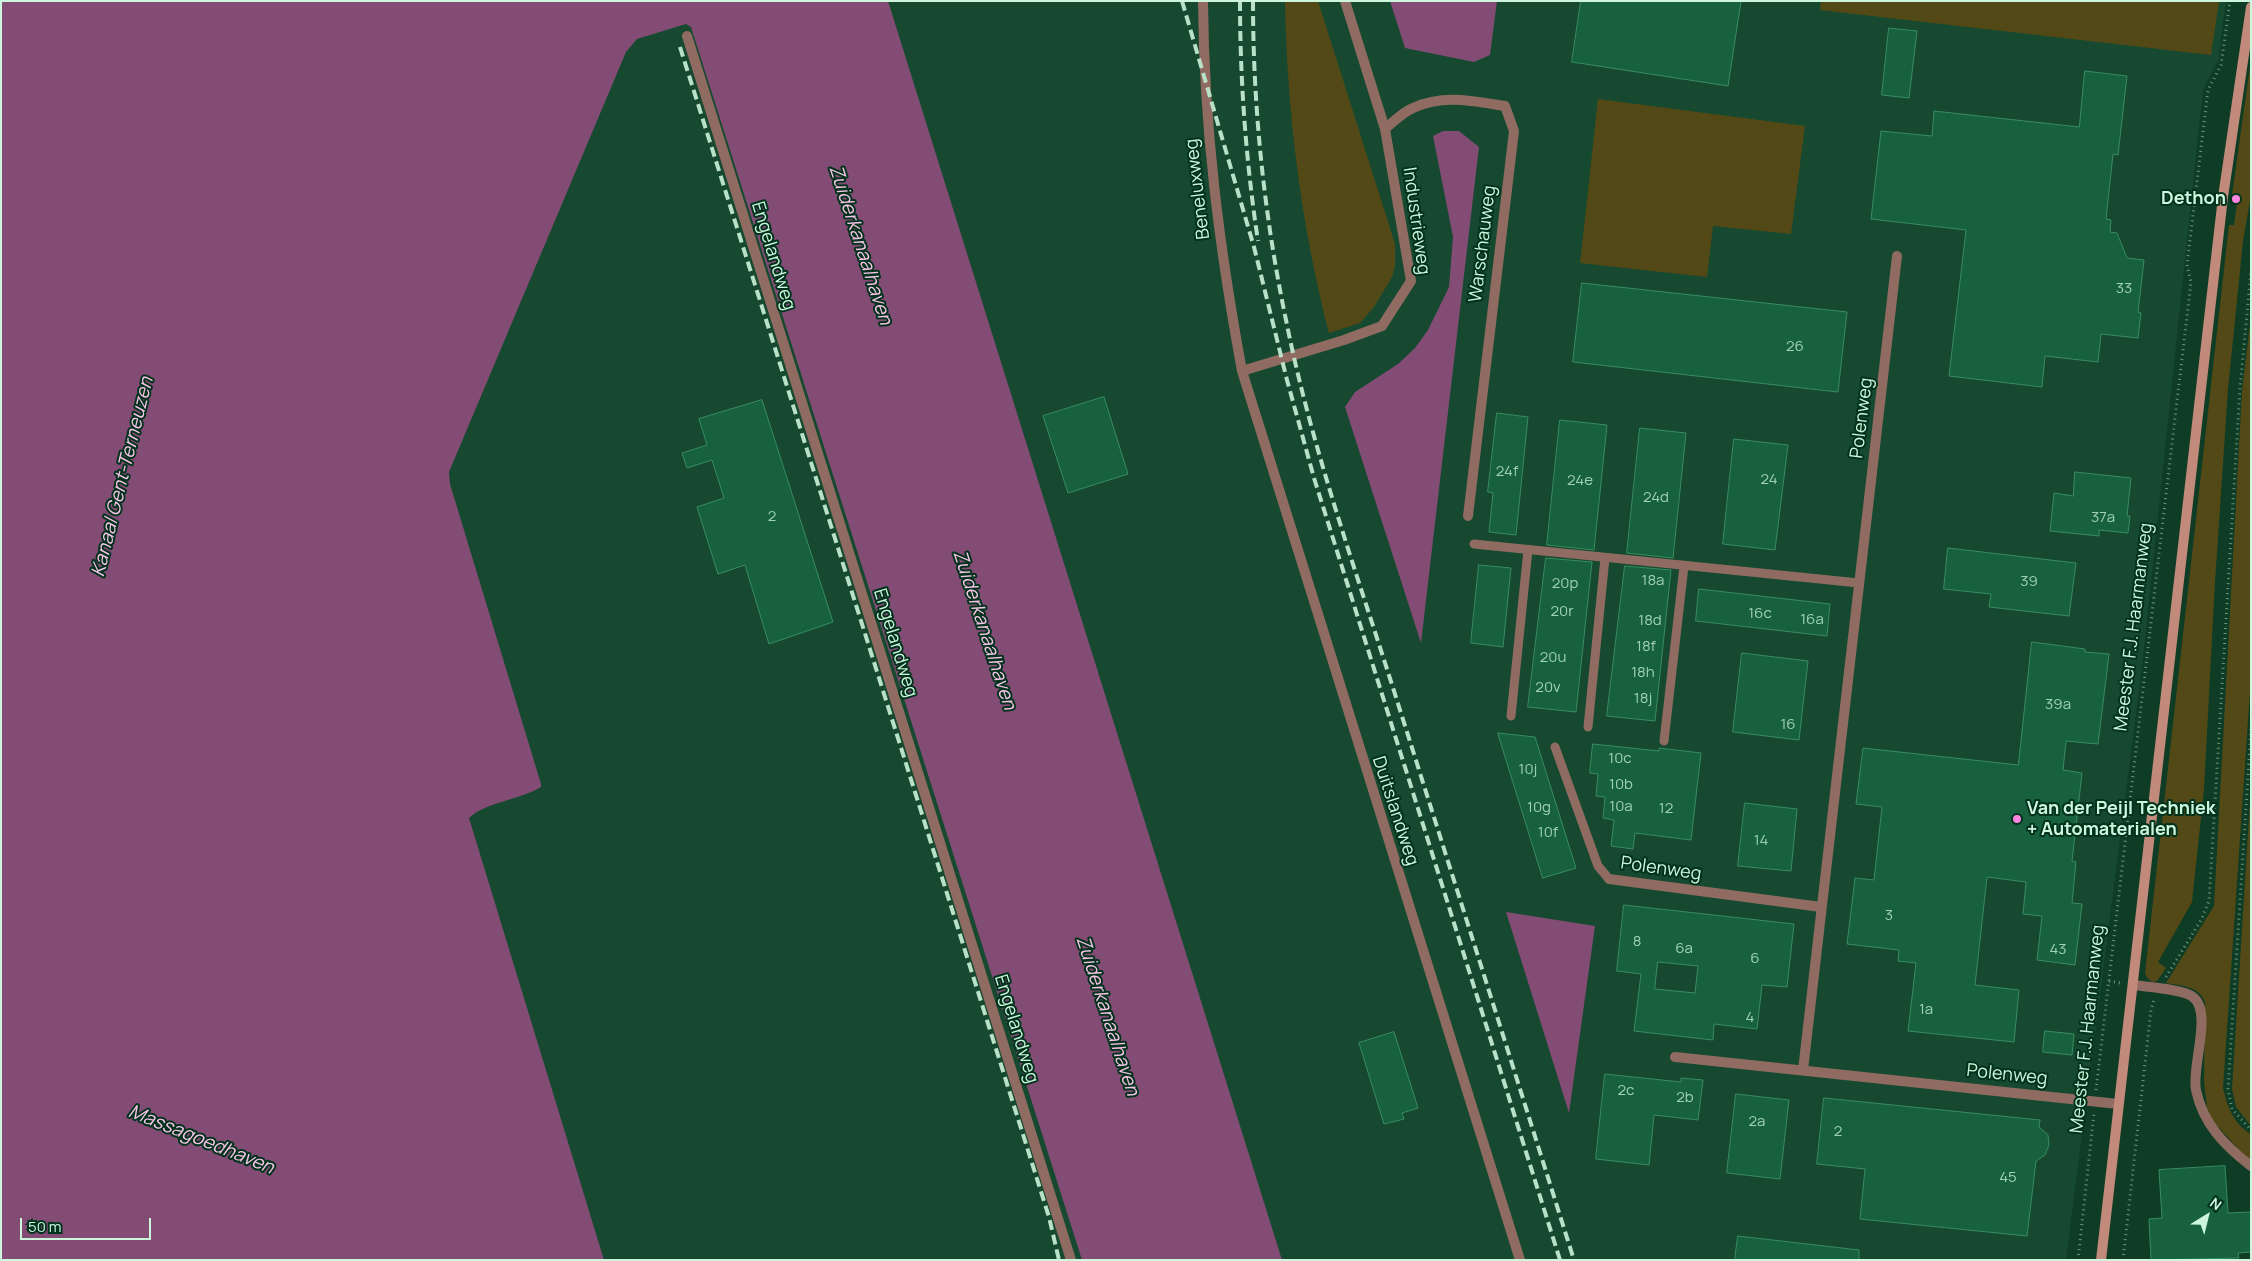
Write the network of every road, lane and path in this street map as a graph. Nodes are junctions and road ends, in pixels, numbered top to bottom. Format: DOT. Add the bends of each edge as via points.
graph roads {
  1 [pos="1203,1"];
  2 [pos="1345,1"];
  3 [pos="2230,1"];
  4 [pos="2251,6"];
  5 [pos="687,36"];
  6 [pos="1384,129"];
  7 [pos="1897,256"];
  8 [pos="2251,271"];
  9 [pos="1242,371"];
  10 [pos="1468,516"];
  11 [pos="1474,544"];
  12 [pos="1528,550"];
  13 [pos="1605,558"];
  14 [pos="1684,566"];
  15 [pos="1859,583"];
  16 [pos="1512,716"];
  17 [pos="1588,727"];
  18 [pos="2251,729"];
  19 [pos="1664,741"];
  20 [pos="1555,747"];
  21 [pos="1609,879"];
  22 [pos="1821,907"];
  23 [pos="2134,985"];
  24 [pos="2158,989"];
  25 [pos="1675,1057"];
  26 [pos="1803,1070"];
  27 [pos="2094,1100"];
  28 [pos="2118,1104"];
  29 [pos="2251,1130"];
  30 [pos="2251,1166"];
  31 [pos="1071,1260"];
  32 [pos="1520,1260"];
  33 [pos="2078,1260"];
  34 [pos="2101,1260"];
  35 [pos="2122,1260"];
  1 -- 9 [label="street, Beneluxweg" via="1204,75 1212,178"];
  2 -- 6 [label="street, Industrieweg"];
  3 -- 27 [label="path, Meester F.J. Haarmanweg" via="2221,65 2208,90 2187,265 2191,282"];
  4 -- 23 [label="main road" via="2221,216"];
  5 -- 31 [label="street, Engelandweg"];
  6 -- 9 [label="street, Industrieweg" via="1411,281 1382,326"];
  6 -- 10 [label="street, Warschauweg" via="1411,108 1432,101 1460,98 1505,106 1514,131"];
  7 -- 15 [label="street, Polenweg"];
  8 -- 24 [label="path" via="2240,388 2209,901 2201,920"];
  9 -- 32 [label="street, Duitslandweg"];
  11 -- 12 [label="lane"];
  12 -- 13 [label="lane"];
  12 -- 16 [label="lane"];
  13 -- 14 [label="lane"];
  13 -- 17 [label="lane"];
  14 -- 15 [label="lane"];
  14 -- 19 [label="lane"];
  15 -- 22 [label="street, Polenweg"];
  18 -- 29 [label="path" via="2228,1089 2232,1109"];
  20 -- 21 [label="lane, Polenweg" via="1598,866"];
  21 -- 22 [label="street, Polenweg"];
  22 -- 26 [label="street, Polenweg"];
  23 -- 24 [label="street"];
  23 -- 28 [label="main road"];
  24 -- 30 [label="street" via="2186,993 2200,1006 2195,1088 2206,1122 2234,1153"];
  24 -- 35 [label="path" via="2151,1010"];
  25 -- 26 [label="street, Polenweg"];
  26 -- 27 [label="street, Polenweg"];
  27 -- 28 [label="street, Polenweg"];
  27 -- 33 [label="path, Meester F.J. Haarmanweg"];
  28 -- 34 [label="main road"];
}
